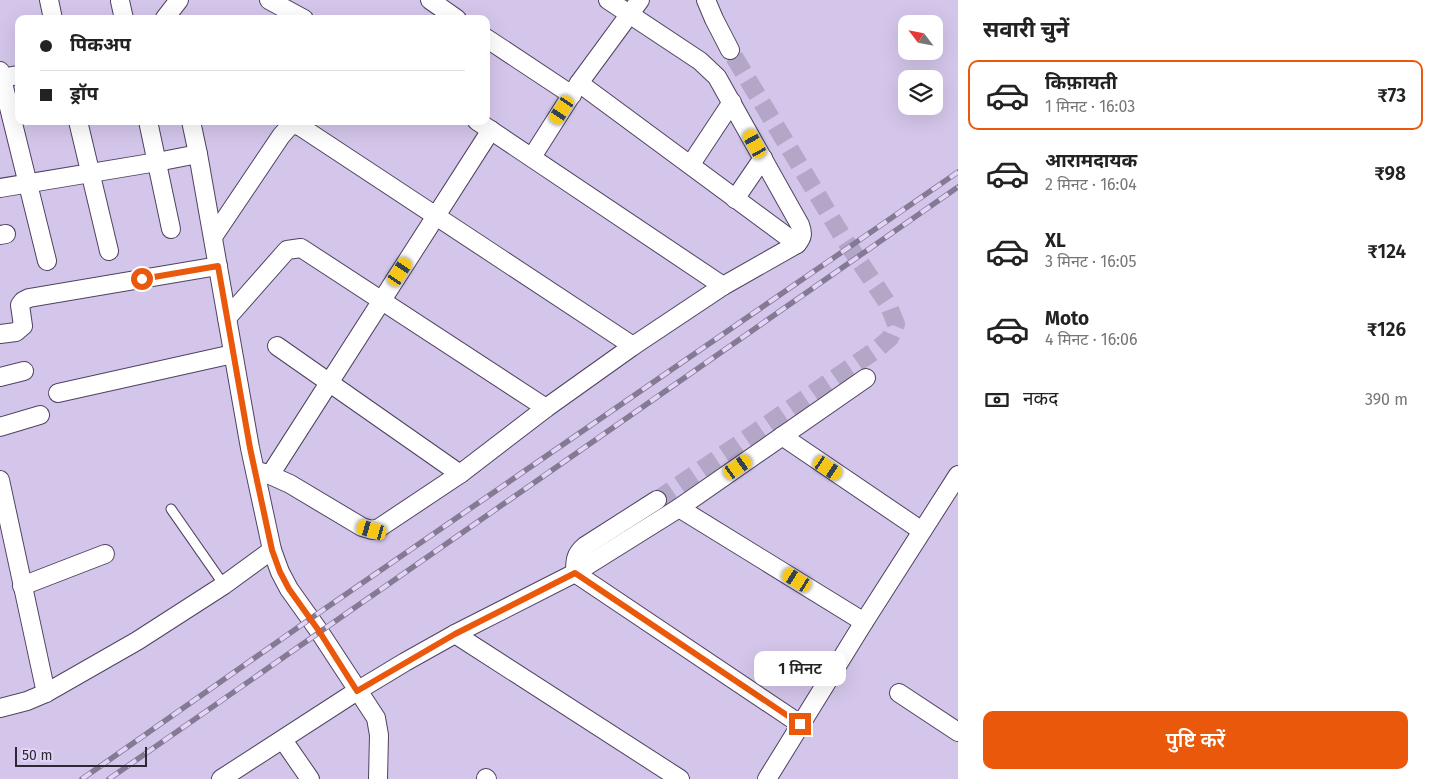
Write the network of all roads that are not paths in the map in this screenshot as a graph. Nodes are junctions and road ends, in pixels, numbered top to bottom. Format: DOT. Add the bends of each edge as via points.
graph roads {
  1 [pos="48,0"];
  2 [pos="160,0"];
  3 [pos="179,0"];
  4 [pos="269,0"];
  5 [pos="430,0"];
  6 [pos="608,0"];
  7 [pos="640,0"];
  8 [pos="706,0"];
  9 [pos="120,1"];
  10 [pos="52,15"];
  11 [pos="123,15"];
  12 [pos="164,15"];
  13 [pos="167,15"];
  14 [pos="297,15"];
  15 [pos="451,15"];
  16 [pos="629,15"];
  17 [pos="490,40"];
  18 [pos="730,50"];
  19 [pos="5,75"];
  20 [pos="576,89"];
  21 [pos="732,102"];
  22 [pos="15,124"];
  23 [pos="15,125"];
  24 [pos="79,125"];
  25 [pos="149,125"];
  26 [pos="192,125"];
  27 [pos="292,125"];
  28 [pos="298,125"];
  29 [pos="484,126"];
  30 [pos="198,154"];
  31 [pos="532,157"];
  32 [pos="763,158"];
  33 [pos="157,162"];
  34 [pos="691,164"];
  35 [pos="90,173"];
  36 [pos="27,183"];
  37 [pos="0,188"];
  38 [pos="735,199"];
  39 [pos="437,215"];
  40 [pos="172,229"];
  41 [pos="213,237"];
  42 [pos="797,244"];
  43 [pos="109,251"];
  44 [pos="46,261"];
  45 [pos="218,266"];
  46 [pos="723,286"];
  47 [pos="381,301"];
  48 [pos="227,318"];
  49 [pos="0,334"];
  50 [pos="277,346"];
  51 [pos="633,346"];
  52 [pos="233,354"];
  53 [pos="24,371"];
  54 [pos="0,377"];
  55 [pos="866,378"];
  56 [pos="330,381"];
  57 [pos="58,393"];
  58 [pos="546,408"];
  59 [pos="40,415"];
  60 [pos="0,427"];
  61 [pos="782,436"];
  62 [pos="263,473"];
  63 [pos="460,474"];
  64 [pos="958,475"];
  65 [pos="0,480"];
  66 [pos="657,500"];
  67 [pos="679,508"];
  68 [pos="171,509"];
  69 [pos="922,530"];
  70 [pos="272,550"];
  71 [pos="105,554"];
  72 [pos="575,573"];
  73 [pos="224,585"];
  74 [pos="22,586"];
  75 [pos="864,622"];
  76 [pos="455,634"];
  77 [pos="357,691"];
  78 [pos="46,693"];
  79 [pos="899,693"];
  80 [pos="0,708"];
  81 [pos="800,724"];
  82 [pos="958,732"];
  83 [pos="283,740"];
  84 [pos="220,779"];
  85 [pos="310,779"];
  86 [pos="378,779"];
  87 [pos="680,779"];
  88 [pos="767,779"];
  1 -- 10 [label="street"];
  2 -- 12 [label="street"];
  3 -- 13 [label="street"];
  4 -- 14 [label="street"];
  5 -- 15 [label="street"];
  6 -- 16 [label="street"];
  7 -- 16 [label="street"];
  8 -- 18 [label="street"];
  9 -- 11 [label="street"];
  16 -- 20 [label="street"];
  16 -- 21 [label="street" via="700,61 717,77"];
  17 -- 20 [label="street"];
  19 -- 22 [label="street"];
  20 -- 31 [label="street"];
  20 -- 34 [label="street"];
  21 -- 32 [label="street"];
  21 -- 34 [label="street"];
  23 -- 36 [label="street"];
  24 -- 35 [label="street"];
  25 -- 33 [label="street"];
  26 -- 30 [label="street"];
  27 -- 41 [label="street" via="281,136"];
  28 -- 39 [label="street"];
  29 -- 31 [label="street"];
  29 -- 39 [label="street"];
  30 -- 33 [label="street"];
  30 -- 41 [label="street"];
  31 -- 46 [label="street"];
  32 -- 38 [label="street"];
  32 -- 42 [label="street" via="800,225 803,233"];
  33 -- 35 [label="street"];
  33 -- 40 [label="street"];
  34 -- 38 [label="street"];
  35 -- 36 [label="street"];
  35 -- 43 [label="street"];
  36 -- 37 [label="street"];
  36 -- 44 [label="street"];
  38 -- 42 [label="street"];
  39 -- 47 [label="street"];
  39 -- 51 [label="street"];
  41 -- 45 [label="street"];
  42 -- 46 [label="street"];
  45 -- 48 [label="street"];
  45 -- 49 [label="street" via="29,298 20,305 23,326 16,332"];
  46 -- 51 [label="street"];
  47 -- 48 [label="street" via="300,248 294,248 288,250"];
  47 -- 56 [label="street"];
  47 -- 58 [label="street"];
  48 -- 52 [label="street"];
  50 -- 56 [label="street"];
  51 -- 58 [label="street"];
  52 -- 57 [label="street"];
  52 -- 62 [label="street"];
  53 -- 54 [label="street"];
  55 -- 61 [label="street"];
  56 -- 62 [label="street"];
  56 -- 63 [label="street"];
  58 -- 63 [label="street"];
  59 -- 60 [label="street"];
  61 -- 67 [label="street"];
  61 -- 69 [label="street"];
  62 -- 63 [label="street" via="290,484 372,530 394,519"];
  62 -- 70 [label="street"];
  64 -- 69 [label="street"];
  65 -- 74 [label="street"];
  66 -- 72 [label="street" via="579,551 575,559"];
  67 -- 72 [label="street"];
  67 -- 75 [label="street"];
  68 -- 73 [label="lane"];
  69 -- 75 [label="street"];
  70 -- 73 [label="street"];
  70 -- 77 [label="street" via="289,589"];
  71 -- 74 [label="street"];
  72 -- 76 [label="street"];
  72 -- 81 [label="street"];
  73 -- 78 [label="street" via="137,641"];
  74 -- 78 [label="street"];
  75 -- 81 [label="street"];
  76 -- 77 [label="street"];
  76 -- 87 [label="street"];
  77 -- 83 [label="street"];
  77 -- 86 [label="street" via="376,718"];
  78 -- 80 [label="street"];
  79 -- 82 [label="street"];
  81 -- 88 [label="street"];
  83 -- 84 [label="street"];
  83 -- 85 [label="street"];
}
